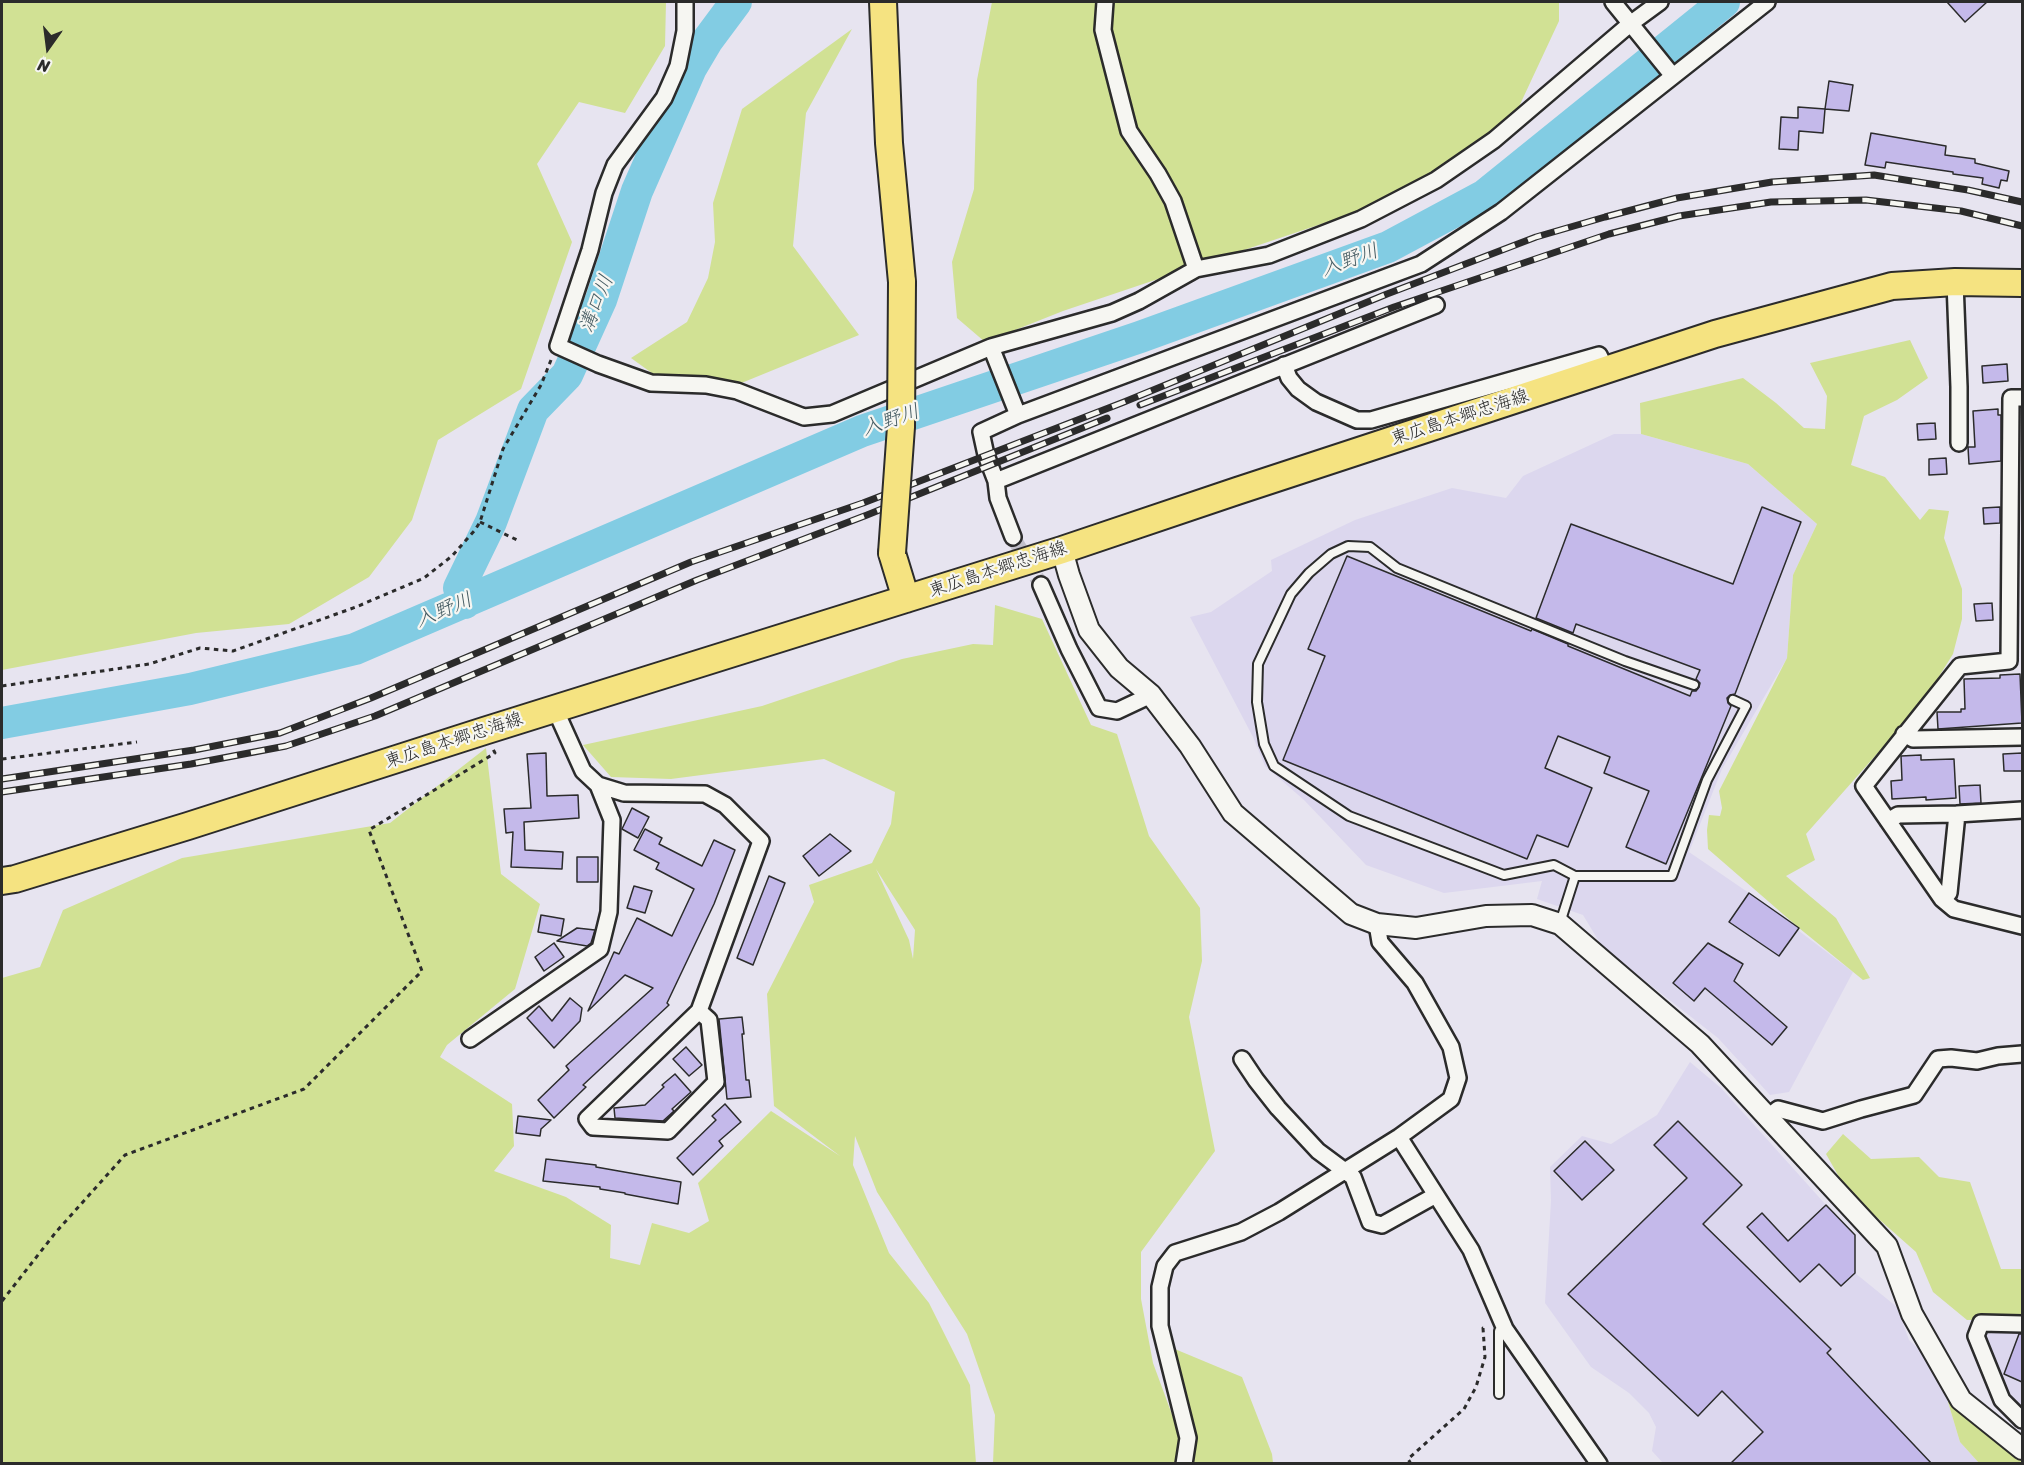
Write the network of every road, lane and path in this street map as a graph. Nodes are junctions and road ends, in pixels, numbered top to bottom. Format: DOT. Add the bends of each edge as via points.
graph roads {
  1 [pos="685,2"];
  2 [pos="883,2"];
  3 [pos="1105,2"];
  4 [pos="1613,2"];
  5 [pos="1660,2"];
  6 [pos="1767,2"];
  7 [pos="1633,27"];
  8 [pos="1673,76"];
  9 [pos="1196,269"];
  10 [pos="1955,282"];
  11 [pos="2022,283"];
  12 [pos="1436,305"];
  13 [pos="563,348"];
  14 [pos="993,352"];
  15 [pos="1284,365"];
  16 [pos="1606,370"];
  17 [pos="2022,398"];
  18 [pos="1015,409"];
  19 [pos="1959,443"];
  20 [pos="996,481"];
  21 [pos="480,522"];
  22 [pos="1013,537"];
  23 [pos="517,540"];
  24 [pos="1062,550"];
  25 [pos="1041,585"];
  26 [pos="906,599"];
  27 [pos="2016,661"];
  28 [pos="1694,685"];
  29 [pos="2,686"];
  30 [pos="1151,695"];
  31 [pos="1733,700"];
  32 [pos="555,709"];
  33 [pos="484,731"];
  34 [pos="1904,734"];
  35 [pos="2022,737"];
  36 [pos="137,742"];
  37 [pos="2,759"];
  38 [pos="598,785"];
  39 [pos="2022,810"];
  40 [pos="1957,814"];
  41 [pos="1888,821"];
  42 [pos="1575,876"];
  43 [pos="2,881"];
  44 [pos="1942,899"];
  45 [pos="1377,924"];
  46 [pos="1560,924"];
  47 [pos="2022,926"];
  48 [pos="699,1011"];
  49 [pos="470,1039"];
  50 [pos="2022,1054"];
  51 [pos="1242,1059"];
  52 [pos="1768,1117"];
  53 [pos="1399,1137"];
  54 [pos="1345,1171"];
  55 [pos="1436,1195"];
  56 [pos="2,1301"];
  57 [pos="2022,1324"];
  58 [pos="1502,1330"];
  59 [pos="1499,1394"];
  60 [pos="2022,1420"];
  61 [pos="2022,1449"];
  62 [pos="1184,1464"];
  63 [pos="1411,1464"];
  64 [pos="1599,1464"];
  1 -- 13 [label="street" via="685,31 678,66 664,98 615,165"];
  2 -- 26 [label="main road, 東広島本郷忠海線, bridge" via="889,143 902,282 902,427 892,552"];
  3 -- 9 [label="street" via="1103,30 1129,131 1173,201"];
  4 -- 7 [label="street"];
  5 -- 7 [label="street"];
  6 -- 8 [label="street"];
  7 -- 8 [label="street"];
  7 -- 9 [label="street" via="1494,140 1436,180 1361,219 1269,255"];
  8 -- 18 [label="street" via="1500,212 1421,264"];
  9 -- 14 [label="street" via="1112,313"];
  10 -- 11 [label="main road, 東広島本郷忠海線"];
  10 -- 16 [label="main road, 東広島本郷忠海線" via="1892,286 1715,334"];
  10 -- 19 [label="street"];
  12 -- 15 [label="street"];
  13 -- 14 [label="street" via="651,383 706,385 804,417 832,414"];
  13 -- 21 [label="path" via="503,449"];
  14 -- 18 [label="street"];
  15 -- 16 [label="street" via="1298,389 1316,402 1357,420 1371,420 1599,355"];
  15 -- 20 [label="street"];
  16 -- 24 [label="main road, 東広島本郷忠海線"];
  17 -- 27 [label="street" via="2010,398"];
  18 -- 20 [label="street" via="981,432"];
  20 -- 22 [label="street" via="998,498"];
  21 -- 23 [label="path"];
  21 -- 29 [label="path" via="452,556 424,578 233,651 200,648 150,664"];
  24 -- 26 [label="main road, 東広島本郷忠海線"];
  24 -- 30 [label="street" via="1089,630 1119,668"];
  25 -- 30 [label="street" via="1099,708 1117,711"];
  26 -- 32 [label="main road, 東広島本郷忠海線"];
  27 -- 34 [label="street" via="1960,666"];
  28 -- 42 [label="lane" via="1397,568 1370,547 1348,546 1331,554 1291,594 1258,664 1257,702 1264,744 1274,766 1349,816 1504,875 1554,865"];
  30 -- 45 [label="street" via="1233,813 1351,914"];
  31 -- 42 [label="lane" via="1746,706 1707,780 1672,876"];
  32 -- 33 [label="main road, 東広島本郷忠海線"];
  32 -- 38 [label="street" via="583,771"];
  33 -- 43 [label="main road, 東広島本郷忠海線"];
  33 -- 56 [label="path" via="495,753 369,830 422,971 304,1089 125,1155"];
  34 -- 35 [label="street" via="1913,739"];
  34 -- 41 [label="street" via="1864,786"];
  36 -- 37 [label="path"];
  38 -- 48 [label="street" via="624,793 705,794 725,805 761,841"];
  38 -- 49 [label="street" via="612,820 609,912 600,949"];
  39 -- 40 [label="street"];
  40 -- 41 [label="street" via="1898,815"];
  40 -- 44 [label="street" via="1949,893"];
  41 -- 44 [label="street"];
  42 -- 46 [label="lane"];
  44 -- 47 [label="street" via="1954,909"];
  45 -- 46 [label="street" via="1416,928 1486,916 1532,915"];
  45 -- 53 [label="street" via="1380,942 1415,983 1451,1047 1458,1078 1450,1099"];
  46 -- 52 [label="street" via="1700,1044"];
  48 -- 48 [label="street" via="587,1119 594,1127 668,1131 716,1082 709,1020"];
  50 -- 52 [label="street" via="1977,1061 1938,1059 1914,1095 1823,1121 1778,1109"];
  51 -- 54 [label="street" via="1278,1108 1318,1151"];
  52 -- 61 [label="street" via="1887,1246 1912,1314 1961,1400"];
  53 -- 54 [label="street"];
  53 -- 55 [label="street"];
  54 -- 55 [label="street" via="1353,1177 1370,1221 1382,1225"];
  54 -- 62 [label="street" via="1241,1232 1175,1253 1165,1266 1160,1287 1160,1326 1188,1438"];
  55 -- 58 [label="street" via="1471,1250"];
  57 -- 60 [label="street" via="1981,1323 1976,1336 2002,1400"];
  58 -- 59 [label="lane"];
  58 -- 63 [label="path" via="1483,1328 1485,1357 1476,1388 1464,1409 1408,1460"];
  58 -- 64 [label="street"];
}
